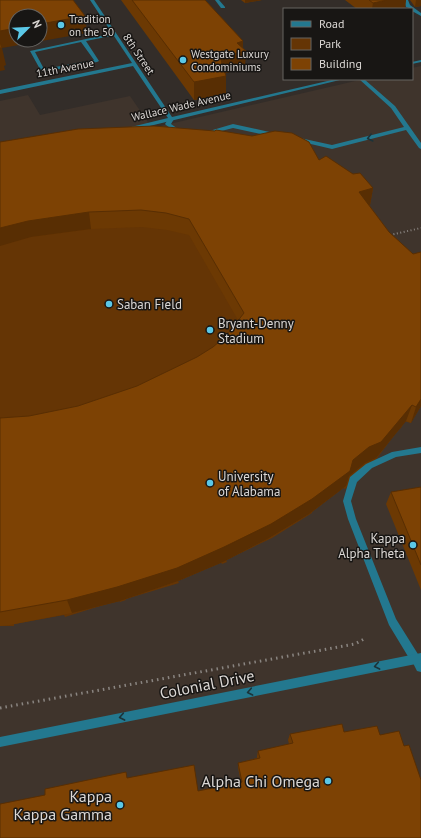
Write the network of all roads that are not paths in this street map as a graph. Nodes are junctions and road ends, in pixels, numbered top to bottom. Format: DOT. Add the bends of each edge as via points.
graph roads {
  1 [pos="92,0"];
  2 [pos="217,0"];
  3 [pos="223,7"];
  4 [pos="114,34"];
  5 [pos="83,41"];
  6 [pos="134,64"];
  7 [pos="338,80"];
  8 [pos="362,80"];
  9 [pos="0,92"];
  10 [pos="171,119"];
  11 [pos="408,128"];
  12 [pos="127,129"];
  13 [pos="183,134"];
  14 [pos="194,135"];
  15 [pos="280,136"];
  16 [pos="295,139"];
  17 [pos="421,147"];
  18 [pos="421,450"];
  19 [pos="419,661"];
  20 [pos="0,742"];
  1 -- 4 [label="street, 8th Street"];
  2 -- 3 [label="street"];
  4 -- 5 [label="street"];
  4 -- 6 [label="street, 8th Street"];
  5 -- 5 [label="street" via="46,48 32,51 43,71 97,61"];
  6 -- 9 [label="street, 11th Avenue"];
  6 -- 10 [label="street, 8th Street"];
  7 -- 10 [label="street, Wallace Wade Avenue"];
  8 -- 11 [label="street" via="393,107"];
  10 -- 12 [label="street, Wallace Wade Avenue"];
  10 -- 13 [label="street, 8th Street" via="168,124 171,128"];
  11 -- 16 [label="street, one-way" via="332,147"];
  11 -- 17 [label="street"];
  14 -- 15 [label="street" via="234,126"];
  18 -- 19 [label="street" via="395,454 369,466 353,480 347,501 392,622"];
  19 -- 20 [label="street, Colonial Drive, one-way"];
}
